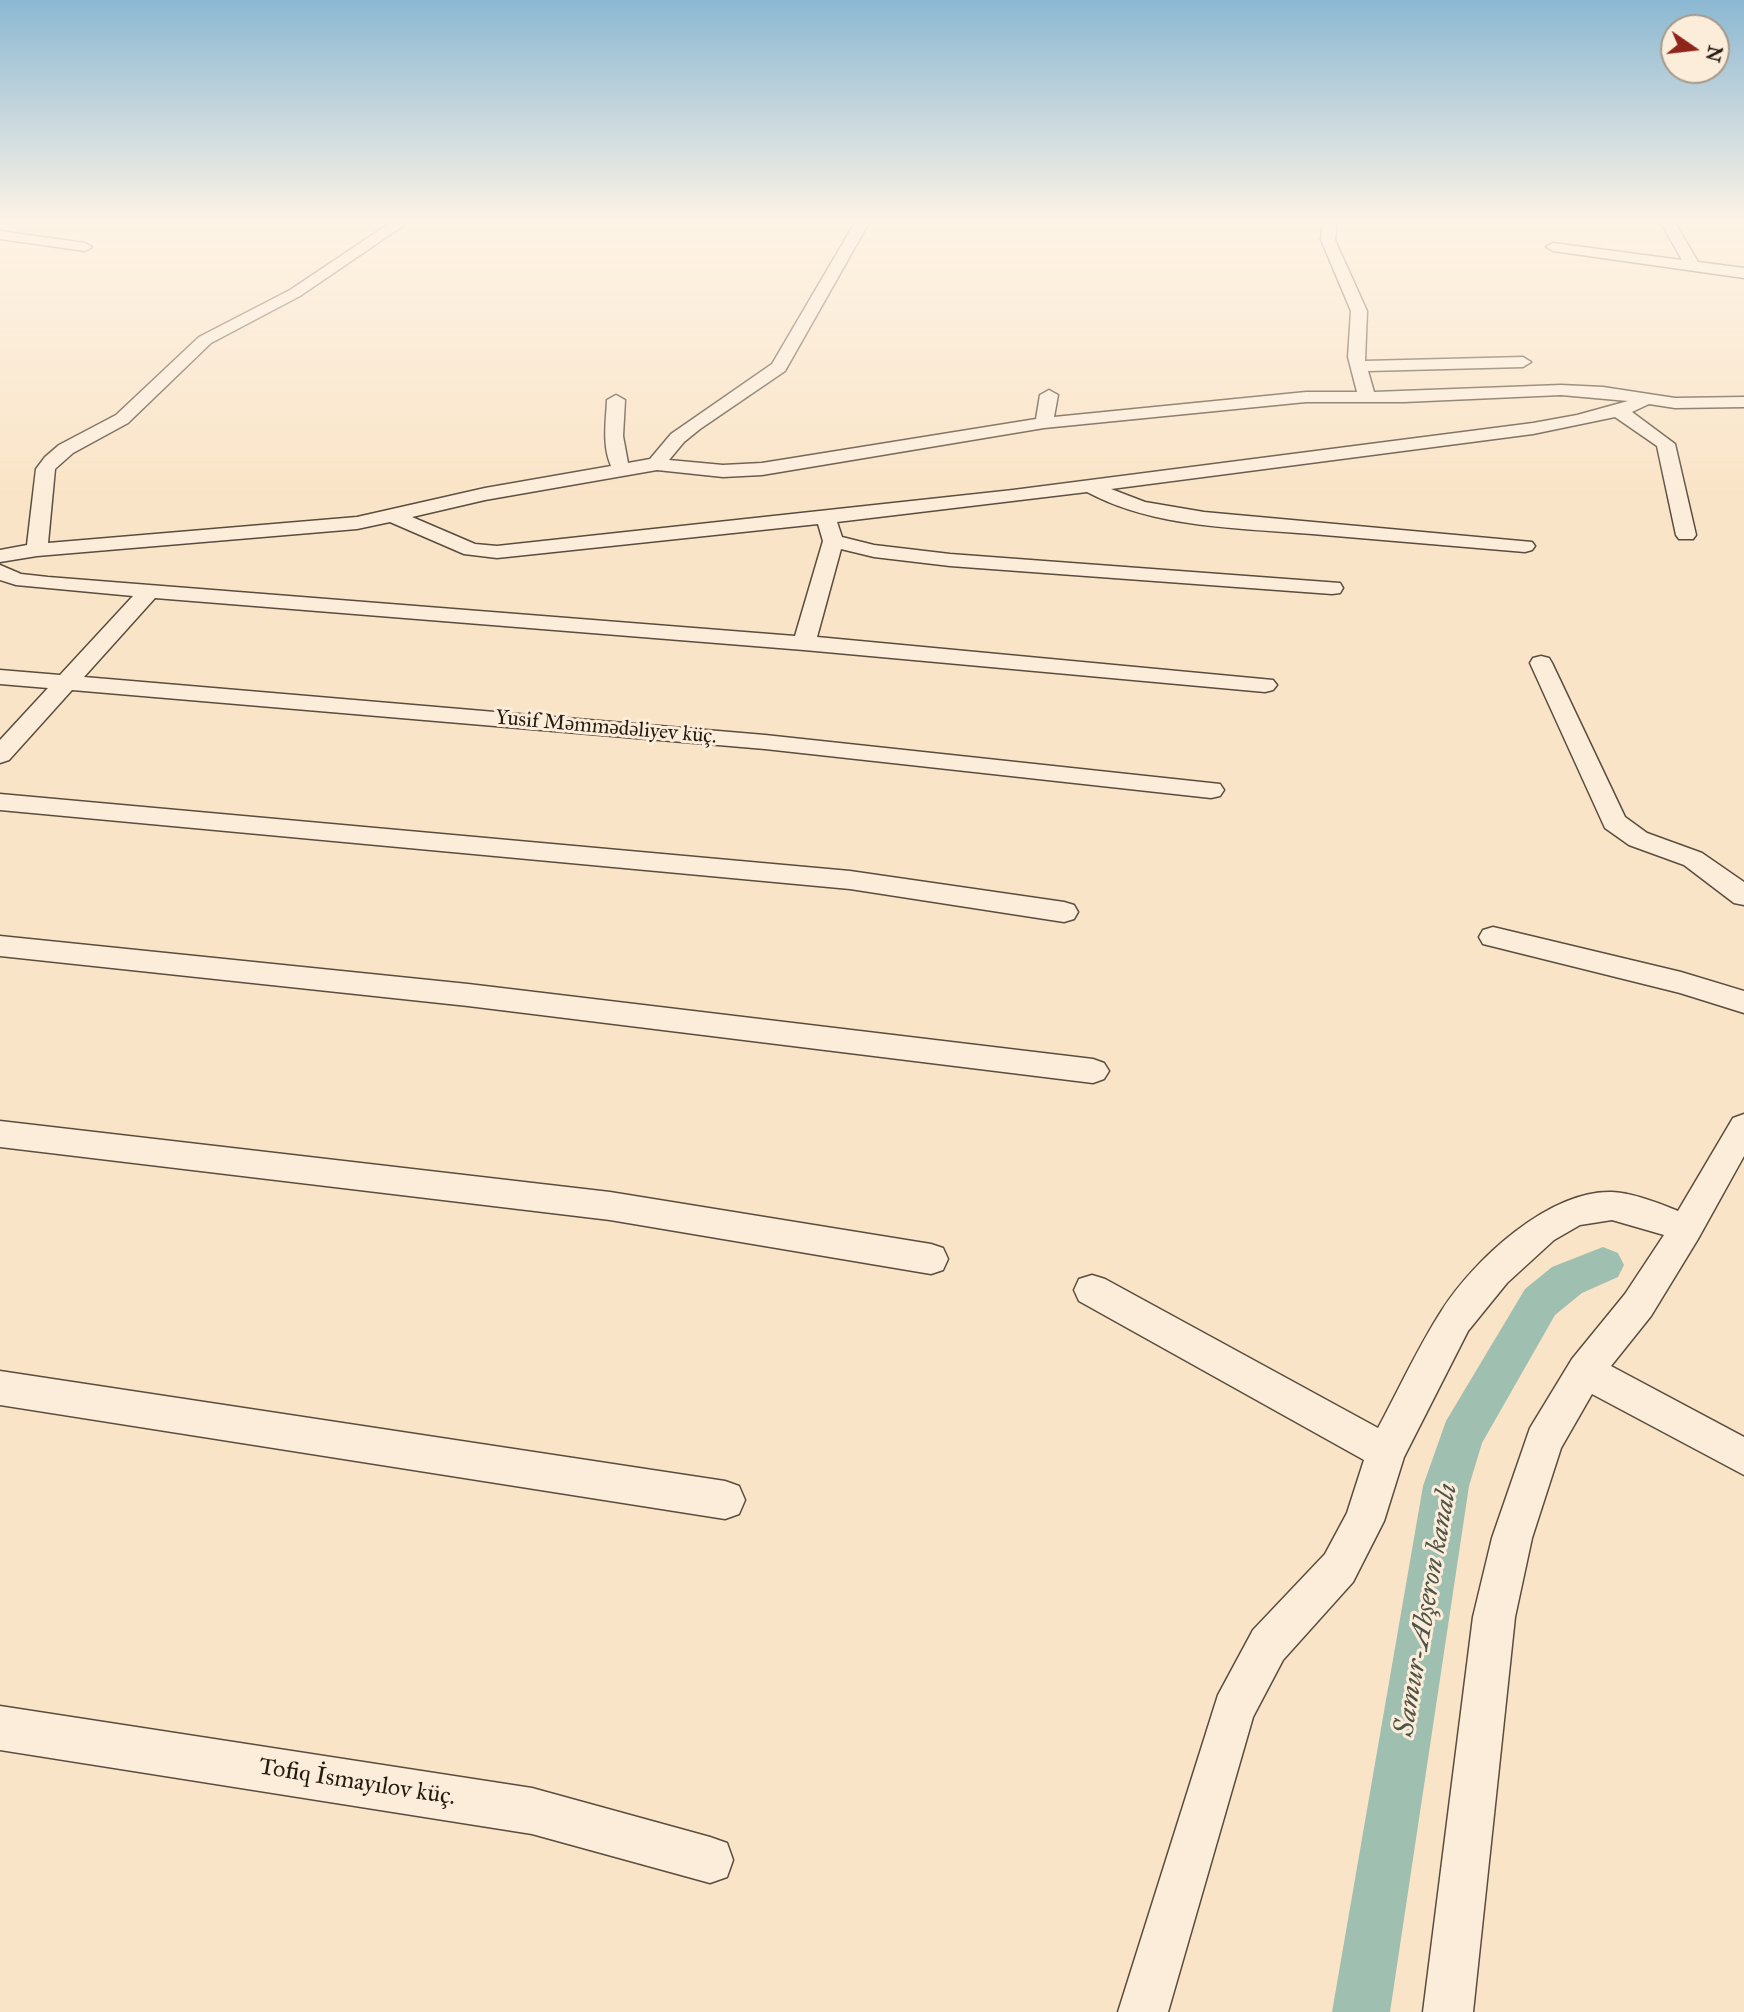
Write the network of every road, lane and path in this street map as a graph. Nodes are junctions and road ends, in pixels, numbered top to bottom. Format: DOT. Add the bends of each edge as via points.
graph roads {
  1 [pos="257,313"];
  2 [pos="809,313"];
  3 [pos="1359,313"];
  4 [pos="1523,362"];
  5 [pos="1358,366"];
  6 [pos="1049,395"];
  7 [pos="1367,397"];
  8 [pos="1649,399"];
  9 [pos="616,400"];
  10 [pos="1744,402"];
  11 [pos="1619,411"];
  12 [pos="1044,423"];
  13 [pos="657,464"];
  14 [pos="622,470"];
  15 [pos="1093,487"];
  16 [pos="394,516"];
  17 [pos="826,519"];
  18 [pos="1686,536"];
  19 [pos="833,541"];
  20 [pos="1525,546"];
  21 [pos="37,550"];
  22 [pos="0,555"];
  23 [pos="0,571"];
  24 [pos="1332,588"];
  25 [pos="150,591"];
  26 [pos="804,643"];
  27 [pos="1541,663"];
  28 [pos="0,677"];
  29 [pos="67,682"];
  30 [pos="1265,685"];
  31 [pos="0,755"];
  32 [pos="1211,790"];
  33 [pos="0,802"];
  34 [pos="1744,896"];
  35 [pos="1064,912"];
  36 [pos="1493,937"];
  37 [pos="0,946"];
  38 [pos="1744,1002"];
  39 [pos="1093,1071"];
  40 [pos="1744,1126"];
  41 [pos="0,1134"];
  42 [pos="1686,1229"];
  43 [pos="931,1259"];
  44 [pos="1093,1290"];
  45 [pos="1585,1371"];
  46 [pos="0,1388"];
  47 [pos="1386,1452"];
  48 [pos="1744,1457"];
  49 [pos="725,1500"];
  50 [pos="0,1728"];
  51 [pos="710,1860"];
  52 [pos="1143,2012"];
  53 [pos="1448,2012"];
  1 -- 21 [label="street" via="205,340 122,419 51,461 46,469"];
  2 -- 13 [label="street" via="779,367 766,380 675,441"];
  3 -- 5 [label="street"];
  4 -- 5 [label="street"];
  5 -- 7 [label="street"];
  6 -- 12 [label="street"];
  7 -- 8 [label="street" via="1561,390"];
  7 -- 12 [label="street" via="1306,397"];
  8 -- 10 [label="street"];
  8 -- 11 [label="street"];
  9 -- 14 [label="street" via="614,450"];
  11 -- 15 [label="street" via="1513,432"];
  11 -- 18 [label="street" via="1666,444"];
  12 -- 13 [label="street" via="762,469 723,471"];
  13 -- 14 [label="street"];
  14 -- 16 [label="street" via="474,496"];
  15 -- 17 [label="street"];
  15 -- 20 [label="street" via="1135,505 1207,518"];
  16 -- 17 [label="street" via="485,552"];
  16 -- 21 [label="street" via="319,527"];
  17 -- 19 [label="street"];
  19 -- 24 [label="street" via="950,560"];
  19 -- 26 [label="street"];
  21 -- 22 [label="street"];
  23 -- 25 [label="street" via="21,580"];
  25 -- 26 [label="street"];
  25 -- 29 [label="street"];
  26 -- 30 [label="street"];
  27 -- 34 [label="street" via="1614,822 1637,839 1693,859"];
  28 -- 29 [label="street, Yusif Məmmədəliyev küç."];
  29 -- 31 [label="street"];
  29 -- 32 [label="street, Yusif Məmmədəliyev küç." via="765,742"];
  33 -- 35 [label="street" via="850,880"];
  36 -- 38 [label="street"];
  37 -- 39 [label="street" via="482,996"];
  40 -- 42 [label="street"];
  41 -- 43 [label="street" via="610,1206"];
  42 -- 45 [label="street" via="1638,1305"];
  42 -- 47 [label="street" via="1612,1206 1573,1212 1542,1230 1494,1272 1455,1320"];
  44 -- 47 [label="street"];
  45 -- 48 [label="street"];
  45 -- 53 [label="street" via="1544,1441 1512,1538 1494,1617"];
  46 -- 49 [label="street"];
  47 -- 52 [label="street" via="1364,1521 1339,1568 1268,1645 1233,1710"];
  50 -- 51 [label="street, Tofiq İsmayılov küç." via="532,1811"];
}
